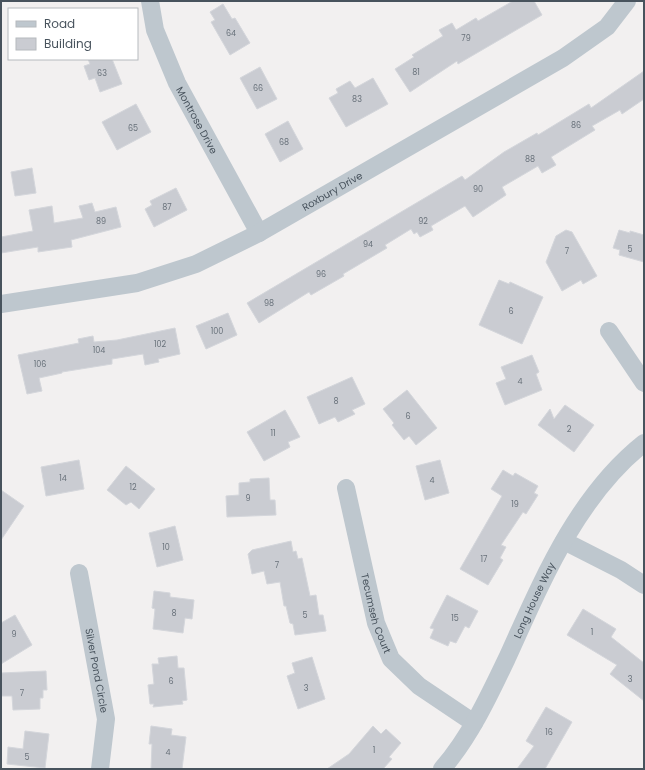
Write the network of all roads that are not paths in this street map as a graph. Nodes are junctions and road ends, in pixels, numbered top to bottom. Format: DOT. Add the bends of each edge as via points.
graph roads {
  1 [pos="150,1"];
  2 [pos="627,1"];
  3 [pos="259,233"];
  4 [pos="1,304"];
  5 [pos="610,332"];
  6 [pos="644,383"];
  7 [pos="644,443"];
  8 [pos="346,488"];
  9 [pos="564,540"];
  10 [pos="79,573"];
  11 [pos="644,585"];
  12 [pos="474,723"];
  13 [pos="100,769"];
  14 [pos="442,769"];
  1 -- 3 [label="street, Montrose Drive" via="155,30 177,83"];
  2 -- 3 [label="street, Roxbury Drive" via="607,27 563,58"];
  3 -- 4 [label="street, Roxbury Drive" via="196,264 136,283"];
  5 -- 6 [label="street"];
  7 -- 9 [label="street, Long House Way" via="607,480"];
  8 -- 12 [label="street, Tecumseh Court" via="376,623 391,659 419,686"];
  9 -- 11 [label="street"];
  9 -- 12 [label="street, Long House Way"];
  10 -- 13 [label="street, Silver Pond Circle" via="106,719"];
  12 -- 14 [label="street, Long House Way"];
}
